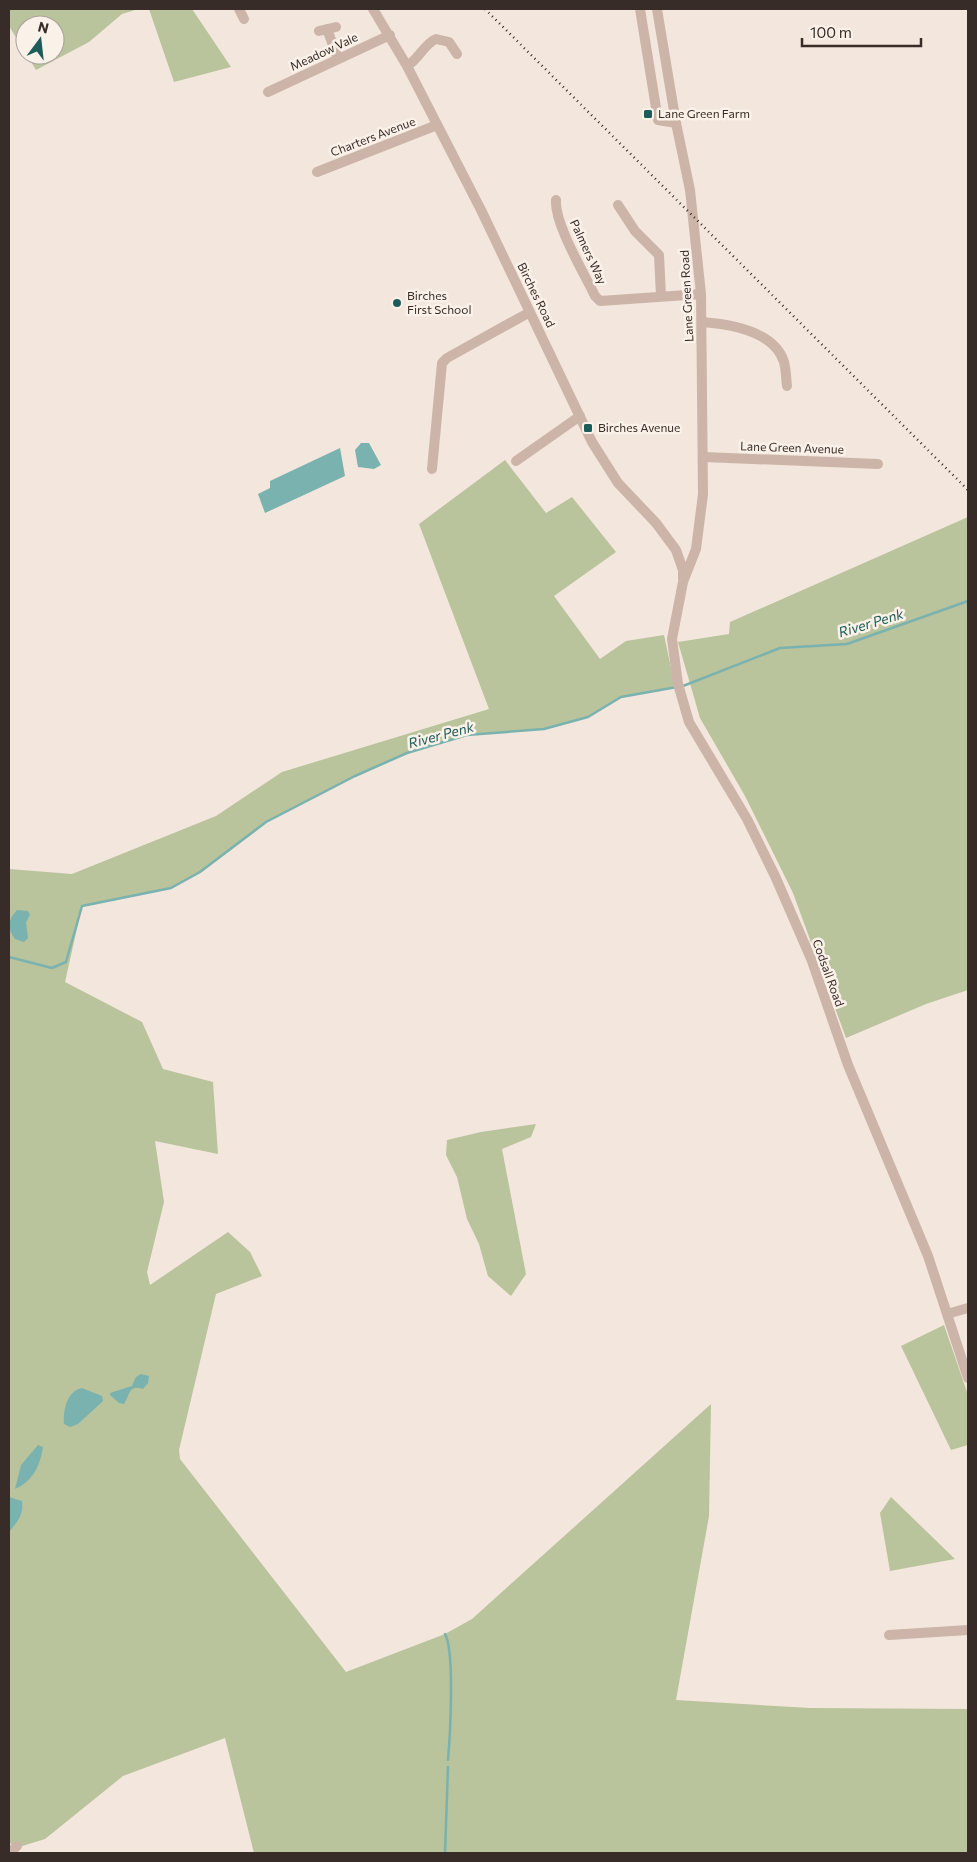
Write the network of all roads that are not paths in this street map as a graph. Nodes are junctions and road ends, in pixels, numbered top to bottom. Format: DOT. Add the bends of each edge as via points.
graph roads {
  1 [pos="239,9"];
  2 [pos="374,9"];
  3 [pos="640,9"];
  4 [pos="657,9"];
  5 [pos="244,19"];
  6 [pos="327,29"];
  7 [pos="390,35"];
  8 [pos="457,54"];
  9 [pos="338,59"];
  10 [pos="407,66"];
  11 [pos="268,92"];
  12 [pos="676,123"];
  13 [pos="437,125"];
  14 [pos="317,172"];
  15 [pos="556,200"];
  16 [pos="618,205"];
  17 [pos="701,294"];
  18 [pos="661,296"];
  19 [pos="530,312"];
  20 [pos="702,322"];
  21 [pos="786,386"];
  22 [pos="580,416"];
  23 [pos="704,457"];
  24 [pos="516,461"];
  25 [pos="878,464"];
  26 [pos="432,469"];
  27 [pos="683,582"];
  28 [pos="968,1308"];
  29 [pos="947,1314"];
  30 [pos="968,1378"];
  31 [pos="968,1630"];
  32 [pos="889,1635"];
  1 -- 5 [label="street"];
  2 -- 7 [label="street, Birches Road"];
  3 -- 12 [label="street" via="658,120"];
  4 -- 12 [label="street, Lane Green Road"];
  6 -- 9 [label="street"];
  7 -- 9 [label="street, Meadow Vale"];
  7 -- 10 [label="street, Birches Road"];
  8 -- 10 [label="street" via="449,42 436,39"];
  9 -- 11 [label="street, Meadow Vale"];
  10 -- 13 [label="street, Birches Road"];
  12 -- 17 [label="street, Lane Green Road" via="690,190"];
  13 -- 14 [label="street, Charters Avenue"];
  13 -- 19 [label="street, Birches Road"];
  15 -- 18 [label="street, Palmers Way" via="558,216 597,299"];
  16 -- 18 [label="street" via="635,231 659,255"];
  17 -- 18 [label="street, Palmers Way"];
  17 -- 20 [label="street, Lane Green Road"];
  19 -- 22 [label="street, Birches Road"];
  19 -- 26 [label="street" via="442,363"];
  20 -- 21 [label="street" via="750,330 764,339 784,361"];
  20 -- 23 [label="street, Lane Green Road"];
  22 -- 24 [label="street"];
  22 -- 27 [label="street, Birches Road" via="618,483 656,523 676,550 683,570"];
  23 -- 25 [label="street, Lane Green Avenue"];
  23 -- 27 [label="street, Lane Green Road" via="700,531"];
  27 -- 29 [label="street, Codsall Road" via="672,639 678,684 689,722 775,876 812,961 848,1065 928,1256"];
  28 -- 29 [label="street"];
  29 -- 30 [label="street, Codsall Road"];
  31 -- 32 [label="street"];
}
